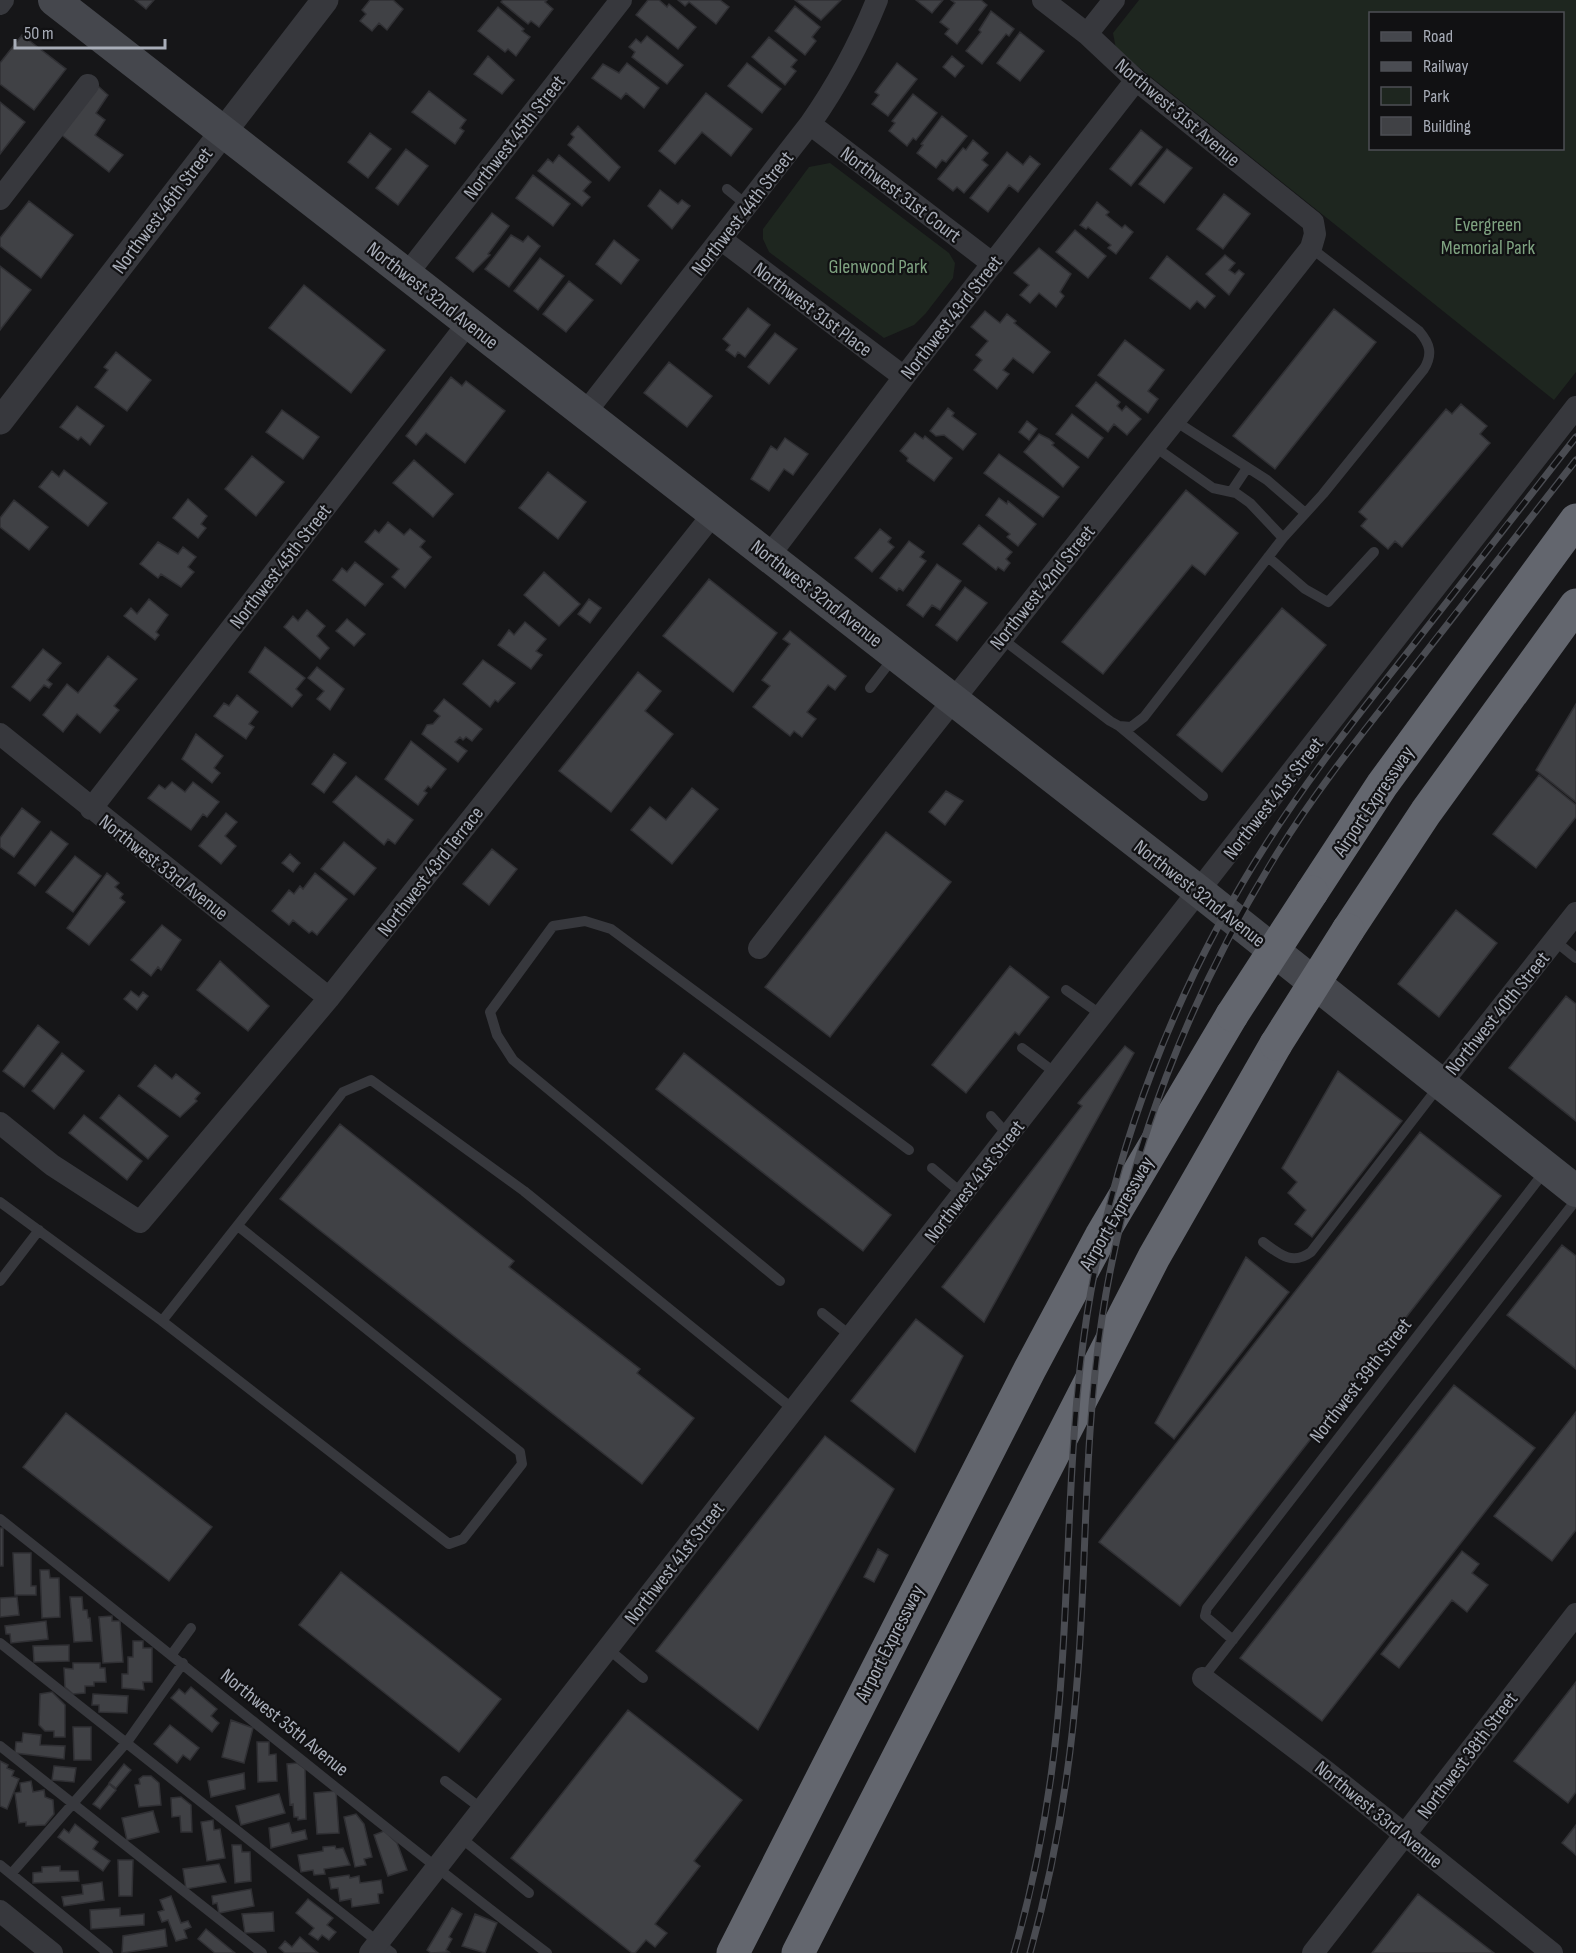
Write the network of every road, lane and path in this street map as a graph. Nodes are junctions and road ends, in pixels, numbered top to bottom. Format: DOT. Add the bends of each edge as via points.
graph roads {
  1 [pos="3,0"];
  2 [pos="54,0"];
  3 [pos="325,0"];
  4 [pos="621,0"];
  5 [pos="877,0"];
  6 [pos="1043,0"];
  7 [pos="1114,0"];
  8 [pos="0,4"];
  9 [pos="1087,34"];
  10 [pos="1136,80"];
  11 [pos="88,85"];
  12 [pos="810,124"];
  13 [pos="222,131"];
  14 [pos="727,189"];
  15 [pos="0,199"];
  16 [pos="748,206"];
  17 [pos="722,240"];
  18 [pos="1311,248"];
  19 [pos="993,264"];
  20 [pos="407,274"];
  21 [pos="469,322"];
  22 [pos="904,377"];
  23 [pos="1576,407"];
  24 [pos="585,413"];
  25 [pos="0,421"];
  26 [pos="1175,421"];
  27 [pos="1155,447"];
  28 [pos="1247,468"];
  29 [pos="1231,492"];
  30 [pos="1304,512"];
  31 [pos="714,513"];
  32 [pos="1576,520"];
  33 [pos="1283,538"];
  34 [pos="1374,552"];
  35 [pos="769,556"];
  36 [pos="1268,557"];
  37 [pos="1576,605"];
  38 [pos="1000,638"];
  39 [pos="896,655"];
  40 [pos="870,688"];
  41 [pos="951,699"];
  42 [pos="1119,726"];
  43 [pos="0,734"];
  44 [pos="1203,796"];
  45 [pos="91,809"];
  46 [pos="1200,892"];
  47 [pos="1576,913"];
  48 [pos="1555,941"];
  49 [pos="759,948"];
  50 [pos="1576,958"];
  51 [pos="1066,990"];
  52 [pos="329,998"];
  53 [pos="1103,1016"];
  54 [pos="1022,1048"];
  55 [pos="1057,1074"];
  56 [pos="1441,1084"];
  57 [pos="991,1116"];
  58 [pos="0,1123"];
  59 [pos="1009,1136"];
  60 [pos="909,1150"];
  61 [pos="932,1168"];
  62 [pos="1547,1168"];
  63 [pos="1576,1191"];
  64 [pos="963,1194"];
  65 [pos="1576,1200"];
  66 [pos="0,1202"];
  67 [pos="238,1226"];
  68 [pos="39,1230"];
  69 [pos="1263,1242"];
  70 [pos="0,1281"];
  71 [pos="780,1281"];
  72 [pos="822,1313"];
  73 [pos="162,1321"];
  74 [pos="852,1337"];
  75 [pos="794,1410"];
  76 [pos="0,1519"];
  77 [pos="1576,1614"];
  78 [pos="190,1628"];
  79 [pos="1233,1640"];
  80 [pos="0,1643"];
  81 [pos="608,1648"];
  82 [pos="172,1654"];
  83 [pos="183,1663"];
  84 [pos="643,1678"];
  85 [pos="1203,1678"];
  86 [pos="127,1742"];
  87 [pos="0,1746"];
  88 [pos="445,1781"];
  89 [pos="72,1802"];
  90 [pos="482,1809"];
  91 [pos="1406,1836"];
  92 [pos="460,1837"];
  93 [pos="0,1865"];
  94 [pos="435,1868"];
  95 [pos="11,1874"];
  96 [pos="529,1893"];
  97 [pos="0,1911"];
  98 [pos="380,1949"];
  99 [pos="52,1953"];
  100 [pos="108,1953"];
  101 [pos="262,1953"];
  102 [pos="547,1953"];
  103 [pos="730,1953"];
  104 [pos="798,1953"];
  105 [pos="1313,1953"];
  106 [pos="1552,1953"];
  1 -- 8 [label="street"];
  2 -- 13 [label="main road, Northwest 32nd Avenue"];
  3 -- 13 [label="street, Northwest 46th Street"];
  4 -- 20 [label="street, Northwest 45th Street"];
  5 -- 12 [label="street, Northwest 44th Street" via="859,46"];
  6 -- 9 [label="street, Northwest 31st Avenue"];
  7 -- 9 [label="street"];
  9 -- 10 [label="street, Northwest 31st Avenue"];
  10 -- 18 [label="street, Northwest 31st Avenue" via="1313,222"];
  10 -- 19 [label="street, Northwest 43rd Street"];
  11 -- 15 [label="street"];
  12 -- 16 [label="street, Northwest 44th Street"];
  12 -- 19 [label="street, Northwest 31st Court"];
  13 -- 20 [label="main road, Northwest 32nd Avenue"];
  13 -- 25 [label="street, Northwest 46th Street"];
  14 -- 16 [label="lane"];
  16 -- 17 [label="street, Northwest 44th Street"];
  17 -- 22 [label="street, Northwest 31st Place"];
  17 -- 24 [label="street, Northwest 44th Street"];
  18 -- 26 [label="street, Northwest 42nd Street"];
  18 -- 30 [label="lane" via="1419,331 1428,342 1430,354 1424,369"];
  19 -- 22 [label="street, Northwest 43rd Street"];
  20 -- 21 [label="main road, Northwest 32nd Avenue"];
  21 -- 24 [label="main road, Northwest 32nd Avenue"];
  21 -- 45 [label="street, Northwest 45th Street"];
  22 -- 35 [label="street, Northwest 43rd Street"];
  23 -- 46 [label="street, Northwest 41st Street"];
  24 -- 31 [label="main road, Northwest 32nd Avenue"];
  26 -- 27 [label="street, Northwest 42nd Street"];
  26 -- 28 [label="lane"];
  27 -- 29 [label="lane" via="1214,488"];
  27 -- 38 [label="street, Northwest 42nd Street"];
  28 -- 29 [label="lane"];
  28 -- 30 [label="lane"];
  29 -- 33 [label="lane" via="1250,503"];
  30 -- 33 [label="lane"];
  31 -- 35 [label="main road, Northwest 32nd Avenue"];
  31 -- 52 [label="street, Northwest 43rd Terrace"];
  32 -- 103 [label="highway, Airport Expressway, bridge" via="1382,785 1232,1015 1101,1236"];
  33 -- 36 [label="lane"];
  34 -- 36 [label="lane" via="1328,602 1305,589"];
  35 -- 39 [label="main road, Northwest 32nd Avenue"];
  36 -- 42 [label="lane" via="1144,717 1131,727"];
  37 -- 104 [label="highway, bridge" via="1426,812 1275,1044 1154,1257"];
  38 -- 41 [label="street, Northwest 42nd Street"];
  38 -- 42 [label="lane"];
  39 -- 40 [label="lane"];
  39 -- 41 [label="main road, Northwest 32nd Avenue"];
  41 -- 46 [label="main road, Northwest 32nd Avenue"];
  41 -- 49 [label="street, Northwest 42nd Street"];
  42 -- 44 [label="lane"];
  43 -- 45 [label="street, Northwest 33rd Avenue"];
  45 -- 52 [label="street, Northwest 33rd Avenue"];
  46 -- 53 [label="street, Northwest 41st Street"];
  46 -- 56 [label="main road, Northwest 32nd Avenue"];
  47 -- 48 [label="street, Northwest 40th Street"];
  48 -- 50 [label="lane"];
  48 -- 56 [label="street, Northwest 40th Street"];
  51 -- 53 [label="lane"];
  52 -- 58 [label="street, Northwest 43rd Terrace" via="140,1222 52,1165"];
  53 -- 55 [label="street, Northwest 41st Street"];
  54 -- 55 [label="lane"];
  55 -- 59 [label="street, Northwest 41st Street"];
  56 -- 62 [label="main road, Northwest 32nd Avenue"];
  56 -- 69 [label="lane" via="1311,1252 1303,1258 1282,1257"];
  57 -- 59 [label="lane"];
  59 -- 64 [label="street, Northwest 41st Street"];
  60 -- 71 [label="lane" via="611,929 585,921 553,926 490,1012 497,1035 513,1060"];
  61 -- 64 [label="lane"];
  62 -- 63 [label="main road, Northwest 32nd Avenue"];
  62 -- 79 [label="lane, Northwest 39th Street" via="1207,1608 1205,1616"];
  64 -- 74 [label="street, Northwest 41st Street"];
  65 -- 79 [label="lane"];
  66 -- 68 [label="lane"];
  67 -- 73 [label="lane"];
  67 -- 73 [label="lane" via="520,1452 522,1464 463,1539 448,1544"];
  67 -- 75 [label="lane" via="343,1092 371,1080 524,1191"];
  68 -- 70 [label="lane"];
  68 -- 73 [label="lane"];
  72 -- 74 [label="lane"];
  74 -- 75 [label="street, Northwest 41st Street"];
  75 -- 81 [label="street, Northwest 41st Street"];
  76 -- 82 [label="lane, Northwest 35th Avenue"];
  77 -- 91 [label="street, Northwest 38th Street"];
  78 -- 82 [label="lane"];
  79 -- 85 [label="lane"];
  80 -- 86 [label="lane"];
  81 -- 84 [label="lane"];
  81 -- 90 [label="street, Northwest 41st Street"];
  82 -- 83 [label="lane, Northwest 35th Avenue"];
  83 -- 86 [label="lane"];
  83 -- 94 [label="lane, Northwest 35th Avenue"];
  85 -- 91 [label="street, Northwest 33rd Avenue"];
  86 -- 89 [label="lane"];
  86 -- 98 [label="lane"];
  87 -- 89 [label="lane"];
  88 -- 90 [label="lane"];
  89 -- 95 [label="lane"];
  89 -- 101 [label="lane"];
  90 -- 92 [label="street, Northwest 41st Street"];
  91 -- 105 [label="street, Northwest 38th Street"];
  91 -- 106 [label="street, Northwest 33rd Avenue"];
  92 -- 94 [label="street, Northwest 41st Street"];
  92 -- 96 [label="lane"];
  93 -- 95 [label="lane"];
  94 -- 98 [label="street, Northwest 41st Street"];
  94 -- 102 [label="lane, Northwest 35th Avenue"];
  95 -- 100 [label="lane"];
  97 -- 99 [label="street"];
}
